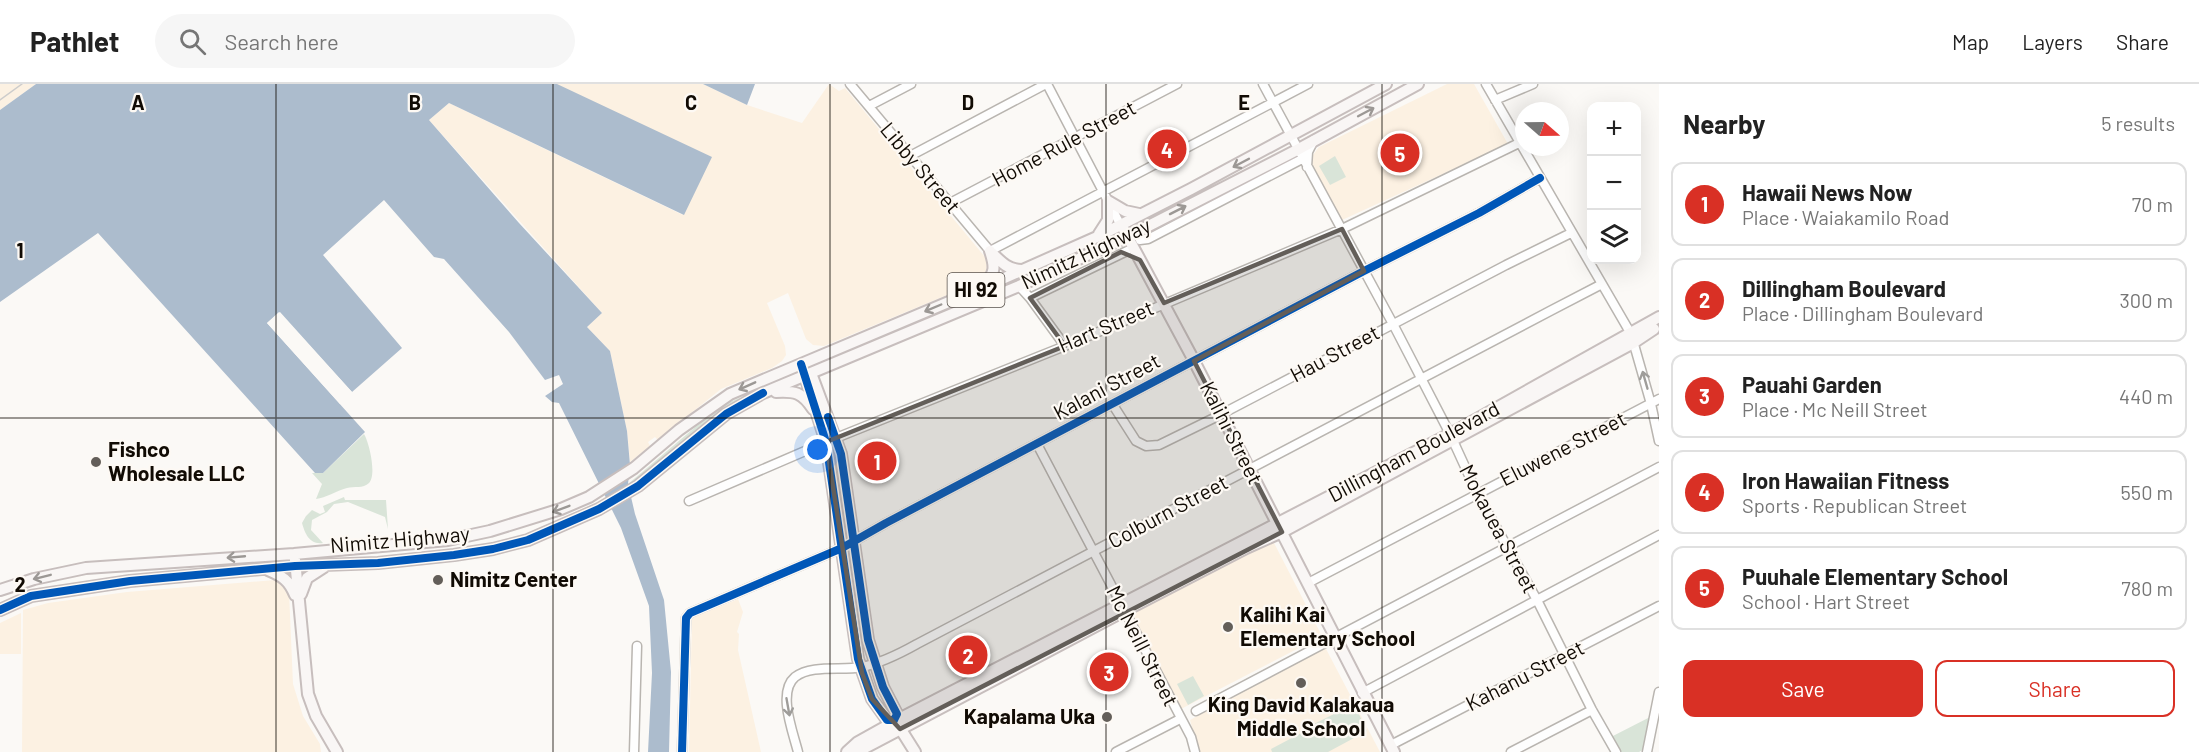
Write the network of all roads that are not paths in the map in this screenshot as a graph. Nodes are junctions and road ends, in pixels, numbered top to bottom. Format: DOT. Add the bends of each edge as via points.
graph roads {
  1 [pos="850,84"];
  2 [pos="911,84"];
  3 [pos="1046,84"];
  4 [pos="1177,84"];
  5 [pos="1263,84"];
  6 [pos="1308,84"];
  7 [pos="1386,84"];
  8 [pos="1418,84"];
  9 [pos="1486,84"];
  10 [pos="1533,84"];
  11 [pos="1495,100"];
  12 [pos="1273,102"];
  13 [pos="869,106"];
  14 [pos="1291,136"];
  15 [pos="1515,136"];
  16 [pos="1075,137"];
  17 [pos="1314,140"];
  18 [pos="1515,145"];
  19 [pos="910,156"];
  20 [pos="1527,156"];
  21 [pos="1302,159"];
  22 [pos="1540,178"];
  23 [pos="1106,196"];
  24 [pos="950,203"];
  25 [pos="1139,214"];
  26 [pos="1120,224"];
  27 [pos="1144,228"];
  28 [pos="1342,229"];
  29 [pos="1571,233"];
  30 [pos="1097,237"];
  31 [pos="1127,237"];
  32 [pos="1140,240"];
  33 [pos="1105,247"];
  34 [pos="990,251"];
  35 [pos="1127,251"];
  36 [pos="1140,260"];
  37 [pos="1023,270"];
  38 [pos="1364,271"];
  39 [pos="1602,284"];
  40 [pos="1019,286"];
  41 [pos="982,288"];
  42 [pos="1030,298"];
  43 [pos="1164,303"];
  44 [pos="1659,317"];
  45 [pos="1393,324"];
  46 [pos="1659,325"];
  47 [pos="1632,339"];
  48 [pos="1065,346"];
  49 [pos="1194,361"];
  50 [pos="804,363"];
  51 [pos="834,364"];
  52 [pos="808,375"];
  53 [pos="1421,379"];
  54 [pos="763,393"];
  55 [pos="1655,401"];
  56 [pos="1113,405"];
  57 [pos="1220,414"];
  58 [pos="823,418"];
  59 [pos="1451,438"];
  60 [pos="831,440"];
  61 [pos="1659,441"];
  62 [pos="1037,444"];
  63 [pos="1659,467"];
  64 [pos="1248,468"];
  65 [pos="1477,493"];
  66 [pos="689,501"];
  67 [pos="1280,528"];
  68 [pos="1659,536"];
  69 [pos="854,542"];
  70 [pos="1507,546"];
  71 [pos="842,548"];
  72 [pos="1093,551"];
  73 [pos="294,554"];
  74 [pos="295,566"];
  75 [pos="326,566"];
  76 [pos="266,569"];
  77 [pos="1308,583"];
  78 [pos="0,590"];
  79 [pos="1537,600"];
  80 [pos="1659,606"];
  81 [pos="299,607"];
  82 [pos="1122,608"];
  83 [pos="0,610"];
  84 [pos="1335,638"];
  85 [pos="637,646"];
  86 [pos="1564,655"];
  87 [pos="874,664"];
  88 [pos="861,668"];
  89 [pos="1362,693"];
  90 [pos="1659,696"];
  91 [pos="1592,710"];
  92 [pos="1196,711"];
  93 [pos="1180,719"];
  94 [pos="897,724"];
  95 [pos="1392,749"];
  96 [pos="337,752"];
  97 [pos="634,752"];
  98 [pos="682,752"];
  99 [pos="798,752"];
  100 [pos="847,752"];
  101 [pos="857,752"];
  102 [pos="915,752"];
  103 [pos="1116,752"];
  104 [pos="1195,752"];
  105 [pos="1511,752"];
  106 [pos="1616,752"];
  107 [pos="1647,752"];
  1 -- 13 [label="street, Libby Street"];
  2 -- 13 [label="street"];
  3 -- 16 [label="street, Kalihi Street"];
  3 -- 19 [label="street"];
  4 -- 16 [label="street, Home Rule Street"];
  5 -- 12 [label="street, Mokauea Street"];
  6 -- 12 [label="street"];
  7 -- 14 [label="main road, Nimitz Highway / HI 92"];
  17 -- 8 [label="main road, Nimitz Highway / HI 92, one-way"];
  9 -- 11 [label="street"];
  10 -- 11 [label="street"];
  11 -- 15 [label="street"];
  12 -- 14 [label="street, Mokauea Street"];
  12 -- 23 [label="street"];
  13 -- 19 [label="street, Libby Street"];
  14 -- 21 [label="street, Mokauea Street"];
  14 -- 25 [label="main road, Nimitz Highway / HI 92, one-way"];
  16 -- 23 [label="street, Kalihi Street"];
  16 -- 24 [label="street, Home Rule Street"];
  17 -- 21 [label="main road, Nimitz Highway / HI 92"];
  17 -- 21 [label="street"];
  18 -- 28 [label="street, Hart Street"];
  19 -- 24 [label="street, Libby Street"];
  20 -- 22 [label="street"];
  27 -- 21 [label="main road, Nimitz Highway / HI 92, one-way" via="1278,159"];
  21 -- 28 [label="street, Mokauea Street"];
  21 -- 32 [label="street"];
  22 -- 29 [label="street"];
  22 -- 38 [label="street, Kalani Street"];
  23 -- 25 [label="main road" via="1125,211"];
  23 -- 26 [label="street, Kalihi Street"];
  23 -- 30 [label="main road" via="1108,220"];
  23 -- 34 [label="street"];
  24 -- 34 [label="street, Libby Street"];
  25 -- 26 [label="main road, Nimitz Highway / HI 92"];
  26 -- 30 [label="main road, Nimitz Highway / HI 92"];
  26 -- 31 [label="main road, Kalihi Street"];
  27 -- 31 [label="main road, Nimitz Highway / HI 92"];
  27 -- 32 [label="main road"];
  28 -- 38 [label="street, Mokauea Street"];
  28 -- 43 [label="street, Hart Street"];
  29 -- 39 [label="street"];
  29 -- 45 [label="street, Hau Street"];
  30 -- 37 [label="main road, Nimitz Highway / HI 92"];
  31 -- 33 [label="main road, Nimitz Highway / HI 92"];
  31 -- 36 [label="main road, Kalihi Street"];
  32 -- 36 [label="main road"];
  33 -- 35 [label="main road"];
  33 -- 40 [label="main road, Nimitz Highway / HI 92"];
  34 -- 37 [label="main road" via="1008,267"];
  34 -- 41 [label="main road" via="995,268"];
  35 -- 36 [label="main road"];
  35 -- 42 [label="street"];
  36 -- 43 [label="main road, Kalihi Street"];
  37 -- 41 [label="main road, Nimitz Highway / HI 92"];
  38 -- 45 [label="street, Mokauea Street"];
  38 -- 49 [label="street, Kalani Street"];
  39 -- 47 [label="street"];
  39 -- 53 [label="street, Colburn Street"];
  40 -- 42 [label="street"];
  40 -- 51 [label="main road, Nimitz Highway / HI 92"];
  41 -- 50 [label="main road, Nimitz Highway / HI 92, one-way"];
  42 -- 48 [label="street"];
  43 -- 48 [label="street, Hart Street"];
  43 -- 49 [label="main road, Kalihi Street"];
  44 -- 47 [label="main road"];
  45 -- 53 [label="street, Mokauea Street"];
  45 -- 57 [label="street, Hau Street"];
  46 -- 47 [label="main road"];
  55 -- 47 [label="street, one-way"];
  47 -- 59 [label="main road, Dillingham Boulevard"];
  48 -- 60 [label="street, Hart Street"];
  49 -- 56 [label="street, Kalani Street"];
  49 -- 57 [label="main road, Kalihi Street"];
  50 -- 52 [label="main road"];
  50 -- 73 [label="main road, Nimitz Highway / HI 92, one-way" via="730,394 634,468 589,497 533,519 448,540"];
  51 -- 52 [label="main road, Nimitz Highway / HI 92"];
  51 -- 58 [label="main road" via="821,386 826,403"];
  52 -- 54 [label="main road, Nimitz Highway / HI 92"];
  52 -- 58 [label="main road"];
  53 -- 59 [label="street, Mokauea Street"];
  53 -- 64 [label="street, Colburn Street"];
  54 -- 58 [label="main road" via="792,391"];
  54 -- 75 [label="main road, Nimitz Highway / HI 92" via="726,414 638,486 599,509 538,536 493,549"];
  55 -- 61 [label="street"];
  55 -- 65 [label="street, Eluwene Street"];
  56 -- 57 [label="street, Hau Street" via="1136,441 1146,446 1159,445"];
  56 -- 62 [label="street, Kalani Street"];
  57 -- 64 [label="main road, Kalihi Street"];
  58 -- 60 [label="main road"];
  59 -- 65 [label="street, Mokauea Street"];
  59 -- 67 [label="main road, Dillingham Boulevard"];
  60 -- 66 [label="street, Hart Street"];
  60 -- 69 [label="main road" via="842,454"];
  60 -- 71 [label="main road"];
  62 -- 69 [label="street, Kalani Street"];
  62 -- 72 [label="street, Mc Neill Street"];
  63 -- 70 [label="street"];
  64 -- 67 [label="main road, Kalihi Street"];
  64 -- 72 [label="street, Colburn Street"];
  65 -- 70 [label="street, Mokauea Street"];
  65 -- 77 [label="street, Eluwene Street"];
  67 -- 77 [label="main road, Kalihi Street"];
  67 -- 82 [label="main road, Dillingham Boulevard"];
  68 -- 79 [label="street"];
  69 -- 71 [label="street, Kalani Street"];
  69 -- 87 [label="main road"];
  70 -- 79 [label="street, Mokauea Street"];
  70 -- 84 [label="street"];
  71 -- 88 [label="main road"];
  71 -- 98 [label="street, Kalani Street" via="736,592 686,618"];
  72 -- 82 [label="street, Mc Neill Street"];
  72 -- 87 [label="street, Colburn Street"];
  73 -- 74 [label="main road"];
  73 -- 78 [label="main road, Nimitz Highway / HI 92, one-way" via="86,568"];
  74 -- 75 [label="main road, Nimitz Highway / HI 92"];
  74 -- 76 [label="main road, Nimitz Highway / HI 92"];
  74 -- 81 [label="main road"];
  75 -- 81 [label="main road" via="305,581"];
  76 -- 81 [label="main road" via="291,584"];
  76 -- 83 [label="main road, Nimitz Highway / HI 92" via="130,581 31,596"];
  77 -- 84 [label="main road, Kalihi Street"];
  79 -- 86 [label="street, Mokauea Street"];
  79 -- 89 [label="street"];
  80 -- 86 [label="street, Kahanu Street"];
  81 -- 96 [label="main road" via="308,694"];
  82 -- 93 [label="street, Mc Neill Street"];
  82 -- 94 [label="main road, Dillingham Boulevard"];
  84 -- 89 [label="main road, Kalihi Street"];
  84 -- 92 [label="street"];
  85 -- 97 [label="street"];
  86 -- 91 [label="street, Mokauea Street"];
  86 -- 95 [label="street, Kahanu Street"];
  87 -- 88 [label="street, Colburn Street"];
  87 -- 94 [label="main road" via="897,714"];
  88 -- 94 [label="main road" via="872,699 887,720"];
  88 -- 99 [label="street, Colburn Street, one-way" via="805,671 788,686"];
  89 -- 95 [label="main road, Kalihi Street"];
  90 -- 107 [label="street"];
  91 -- 105 [label="street"];
  91 -- 106 [label="street, Mokauea Street"];
  93 -- 103 [label="street"];
  93 -- 104 [label="street, Mc Neill Street"];
  94 -- 100 [label="main road, Dillingham Boulevard" via="858,742"];
  94 -- 101 [label="main road, Dillingham Boulevard"];
  94 -- 102 [label="main road"];
}
